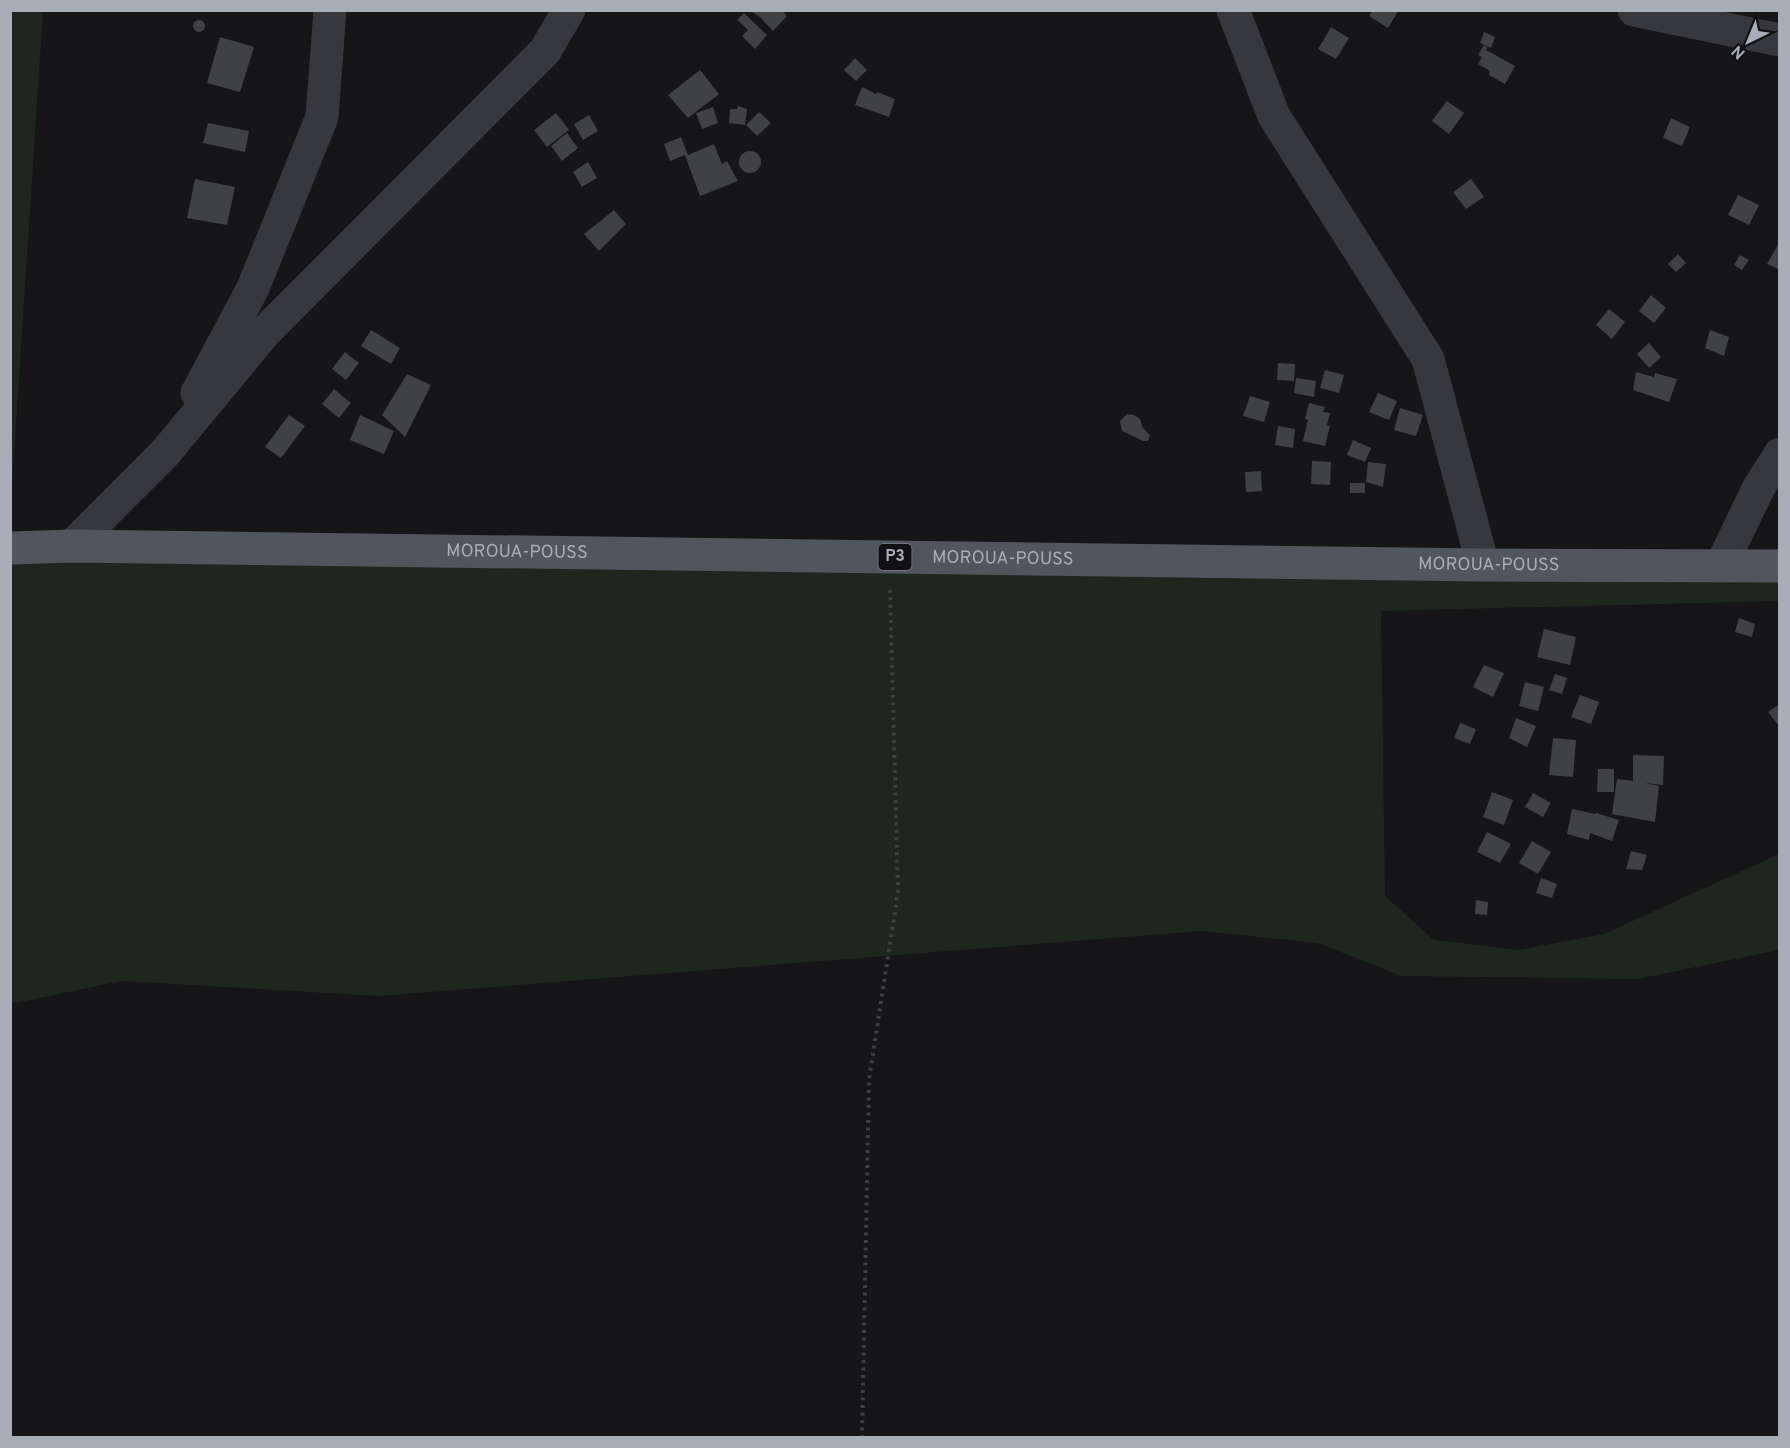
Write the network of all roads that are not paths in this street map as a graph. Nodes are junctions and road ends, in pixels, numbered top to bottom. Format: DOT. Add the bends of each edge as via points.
graph roads {
  1 [pos="330,10"];
  2 [pos="569,10"];
  3 [pos="1233,10"];
  4 [pos="1634,10"];
  5 [pos="1779,40"];
  6 [pos="165,453"];
  7 [pos="1779,454"];
  8 [pos="72,546"];
  9 [pos="10,548"];
  10 [pos="1483,565"];
  11 [pos="1721,566"];
  12 [pos="1779,566"];
  1 -- 6 [label="street" via="322,117 253,288"];
  2 -- 6 [label="street" via="544,51 266,331"];
  3 -- 10 [label="street" via="1274,116 1428,359"];
  4 -- 5 [label="street"];
  6 -- 8 [label="street"];
  7 -- 11 [label="street"];
  8 -- 9 [label="main road, MOROUA-POUSS / P3"];
  8 -- 10 [label="main road, MOROUA-POUSS / P3"];
  10 -- 11 [label="main road, MOROUA-POUSS / P3"];
  11 -- 12 [label="main road, MOROUA-POUSS / P3"];
}
